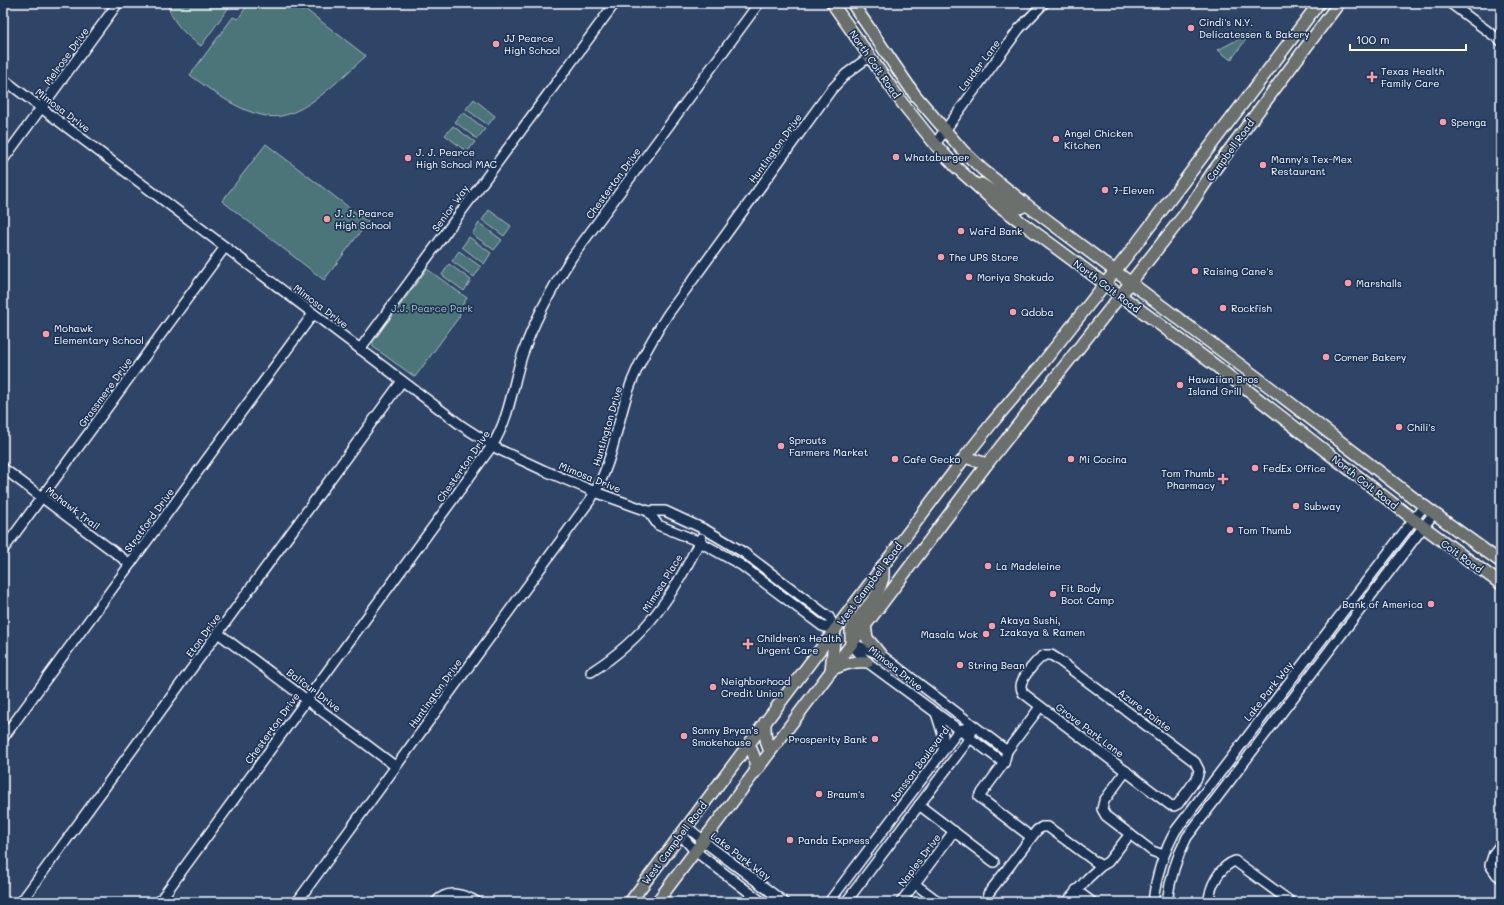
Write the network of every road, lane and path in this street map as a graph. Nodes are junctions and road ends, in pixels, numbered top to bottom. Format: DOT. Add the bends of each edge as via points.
graph roads {
  1 [pos="118,3"];
  2 [pos="615,3"];
  3 [pos="759,3"];
  4 [pos="832,3"];
  5 [pos="852,3"];
  6 [pos="1044,3"];
  7 [pos="1319,3"];
  8 [pos="1339,3"];
  9 [pos="1450,3"];
  10 [pos="1501,41"];
  11 [pos="869,57"];
  12 [pos="3,79"];
  13 [pos="42,108"];
  14 [pos="1238,110"];
  15 [pos="1252,120"];
  16 [pos="945,130"];
  17 [pos="935,144"];
  18 [pos="3,160"];
  19 [pos="971,182"];
  20 [pos="1027,205"];
  21 [pos="225,247"];
  22 [pos="1115,271"];
  23 [pos="1131,283"];
  24 [pos="1105,284"];
  25 [pos="1121,296"];
  26 [pos="313,314"];
  27 [pos="360,349"];
  28 [pos="1260,380"];
  29 [pos="402,381"];
  30 [pos="1251,393"];
  31 [pos="492,446"];
  32 [pos="972,448"];
  33 [pos="965,457"];
  34 [pos="987,464"];
  35 [pos="3,468"];
  36 [pos="595,492"];
  37 [pos="41,498"];
  38 [pos="1424,506"];
  39 [pos="648,511"];
  40 [pos="1434,513"];
  41 [pos="1413,519"];
  42 [pos="1424,527"];
  43 [pos="706,530"];
  44 [pos="700,542"];
  45 [pos="3,550"];
  46 [pos="1501,562"];
  47 [pos="130,564"];
  48 [pos="761,565"];
  49 [pos="883,565"];
  50 [pos="759,579"];
  51 [pos="1501,584"];
  52 [pos="865,625"];
  53 [pos="835,630"];
  54 [pos="851,631"];
  55 [pos="218,633"];
  56 [pos="834,642"];
  57 [pos="852,644"];
  58 [pos="823,645"];
  59 [pos="880,654"];
  60 [pos="867,662"];
  61 [pos="831,671"];
  62 [pos="591,672"];
  63 [pos="921,686"];
  64 [pos="910,694"];
  65 [pos="307,699"];
  66 [pos="1040,707"];
  67 [pos="936,713"];
  68 [pos="765,722"];
  69 [pos="973,726"];
  70 [pos="959,730"];
  71 [pos="3,738"];
  72 [pos="970,738"];
  73 [pos="749,744"];
  74 [pos="943,750"];
  75 [pos="770,751"];
  76 [pos="1007,751"];
  77 [pos="1004,763"];
  78 [pos="396,766"];
  79 [pos="756,770"];
  80 [pos="1126,772"];
  81 [pos="919,805"];
  82 [pos="883,830"];
  83 [pos="684,831"];
  84 [pos="954,831"];
  85 [pos="1130,834"];
  86 [pos="1031,837"];
  87 [pos="894,838"];
  88 [pos="703,841"];
  89 [pos="1501,844"];
  90 [pos="695,851"];
  91 [pos="1163,855"];
  92 [pos="994,862"];
  93 [pos="1101,866"];
  94 [pos="1501,878"];
  95 [pos="915,884"];
  96 [pos="1076,890"];
  97 [pos="21,902"];
  98 [pos="159,902"];
  99 [pos="297,902"];
  100 [pos="436,902"];
  101 [pos="477,902"];
  102 [pos="630,902"];
  103 [pos="657,902"];
  104 [pos="762,902"];
  105 [pos="784,902"];
  106 [pos="829,902"];
  107 [pos="846,902"];
  108 [pos="901,902"];
  109 [pos="939,902"];
  110 [pos="988,902"];
  111 [pos="1067,902"];
  112 [pos="1092,902"];
  113 [pos="1153,902"];
  114 [pos="1167,902"];
  115 [pos="1209,902"];
  116 [pos="1291,902"];
  1 -- 13 [label="street, Melrose Drive"];
  2 -- 27 [label="street, Senior Way"];
  3 -- 31 [label="street, Chesterton Drive" via="572,257 553,288 530,334 507,415"];
  4 -- 11 [label="main road, North Coit Road"];
  5 -- 16 [label="main road, North Coit Road" via="915,95"];
  6 -- 16 [label="street, Lauder Lane" via="1020,29"];
  7 -- 14 [label="main road, Campbell Road"];
  8 -- 15 [label="main road, Campbell Road"];
  9 -- 10 [label="street"];
  11 -- 17 [label="main road, North Coit Road"];
  11 -- 36 [label="street, Huntington Drive" via="846,74 831,90 652,338 632,380 610,459"];
  12 -- 13 [label="street, Mimosa Drive"];
  13 -- 18 [label="street, Melrose Drive"];
  13 -- 21 [label="street, Mimosa Drive"];
  14 -- 15 [label="main road"];
  14 -- 22 [label="main road, Campbell Road"];
  15 -- 23 [label="main road, Campbell Road" via="1184,215"];
  16 -- 17 [label="street, Lauder Lane"];
  16 -- 20 [label="main road, North Coit Road" via="962,151"];
  17 -- 19 [label="main road, North Coit Road"];
  19 -- 20 [label="main road" via="983,184 1019,208"];
  19 -- 24 [label="main road, North Coit Road"];
  20 -- 22 [label="main road, North Coit Road"];
  21 -- 26 [label="street, Mimosa Drive"];
  21 -- 37 [label="street, Grassmere Drive"];
  22 -- 23 [label="main road, North Coit Road"];
  22 -- 24 [label="main road, West Campbell Road"];
  23 -- 25 [label="main road, Campbell Road"];
  23 -- 28 [label="main road, North Coit Road"];
  24 -- 25 [label="main road, North Coit Road"];
  24 -- 32 [label="main road, West Campbell Road"];
  25 -- 30 [label="main road, North Coit Road"];
  25 -- 34 [label="main road"];
  26 -- 27 [label="street, Mimosa Drive"];
  26 -- 47 [label="street, Stratford Drive"];
  27 -- 29 [label="street, Mimosa Drive"];
  28 -- 30 [label="main road"];
  28 -- 38 [label="main road, North Coit Road"];
  29 -- 31 [label="street, Mimosa Drive"];
  29 -- 55 [label="street, Eton Drive"];
  30 -- 41 [label="main road, North Coit Road"];
  31 -- 36 [label="street, Mimosa Drive"];
  31 -- 65 [label="street, Chesterton Drive"];
  32 -- 33 [label="main road, West Campbell Road"];
  32 -- 34 [label="main road"];
  33 -- 34 [label="main road"];
  33 -- 49 [label="main road, West Campbell Road"];
  34 -- 52 [label="main road"];
  35 -- 37 [label="street, Mohawk Trail"];
  36 -- 39 [label="street, Mimosa Drive"];
  36 -- 78 [label="street, Huntington Drive"];
  37 -- 45 [label="street, Grassmere Drive"];
  37 -- 47 [label="street, Mohawk Trail"];
  38 -- 40 [label="main road, North Coit Road"];
  38 -- 41 [label="street, Lake Park Way"];
  39 -- 43 [label="street, Mimosa Drive" via="665,511"];
  39 -- 44 [label="street" via="658,525"];
  40 -- 42 [label="street"];
  40 -- 46 [label="main road, Coit Road"];
  41 -- 42 [label="main road, North Coit Road"];
  41 -- 91 [label="street, Lake Park Way" via="1181,822"];
  42 -- 51 [label="main road, Coit Road"];
  42 -- 114 [label="street" via="1187,837 1172,870"];
  43 -- 44 [label="street, Mimosa Place"];
  43 -- 48 [label="street, Mimosa Drive"];
  44 -- 50 [label="street" via="741,565"];
  44 -- 62 [label="street, Mimosa Place" via="681,578 651,622 611,660"];
  47 -- 71 [label="street, Stratford Drive"];
  48 -- 50 [label="street"];
  48 -- 53 [label="street, Mimosa Drive" via="829,617"];
  49 -- 53 [label="main road, West Campbell Road"];
  49 -- 54 [label="main road" via="880,587"];
  50 -- 53 [label="street" via="822,626"];
  52 -- 54 [label="main road" via="859,630"];
  52 -- 57 [label="main road"];
  52 -- 59 [label="main road" via="867,638"];
  53 -- 54 [label="main road"];
  53 -- 56 [label="main road"];
  53 -- 58 [label="main road, West Campbell Road"];
  54 -- 57 [label="main road"];
  55 -- 65 [label="street, Balfour Drive"];
  55 -- 97 [label="street, Eton Drive"];
  56 -- 57 [label="main road" via="844,641"];
  56 -- 58 [label="main road"];
  56 -- 61 [label="main road"];
  57 -- 59 [label="street, Mimosa Drive"];
  57 -- 60 [label="street, Mimosa Drive"];
  57 -- 61 [label="main road"];
  58 -- 68 [label="main road, West Campbell Road"];
  59 -- 63 [label="street, Mimosa Drive"];
  60 -- 61 [label="main road" via="856,661"];
  60 -- 64 [label="street, Mimosa Drive"];
  61 -- 75 [label="main road"];
  63 -- 64 [label="street"];
  63 -- 69 [label="street, Mimosa Drive"];
  64 -- 67 [label="street, Mimosa Drive"];
  65 -- 78 [label="street, Balfour Drive"];
  65 -- 98 [label="street, Chesterton Drive"];
  66 -- 76 [label="street"];
  66 -- 80 [label="street, Grove Park Lane"];
  66 -- 80 [label="street, Azure Pointe" via="1023,693 1022,681 1040,657 1051,655 1194,762 1199,770 1198,778 1174,806"];
  67 -- 70 [label="street, Mimosa Drive"];
  67 -- 74 [label="street" via="943,735"];
  68 -- 73 [label="main road, West Campbell Road"];
  68 -- 75 [label="main road" via="765,737"];
  69 -- 70 [label="street, Jonsson Boulevard"];
  69 -- 72 [label="street"];
  69 -- 76 [label="street, Mimosa Drive"];
  70 -- 72 [label="street, Mimosa Drive"];
  70 -- 74 [label="street, Jonsson Boulevard"];
  72 -- 77 [label="street, Mimosa Drive"];
  72 -- 81 [label="street"];
  73 -- 79 [label="main road"];
  73 -- 83 [label="main road, West Campbell Road"];
  74 -- 82 [label="street, Jonsson Boulevard"];
  75 -- 79 [label="main road"];
  76 -- 77 [label="street"];
  77 -- 86 [label="street" via="979,797"];
  78 -- 99 [label="street, Huntington Drive"];
  79 -- 88 [label="main road"];
  80 -- 85 [label="street" via="1104,801 1102,809 1106,816"];
  81 -- 84 [label="street"];
  81 -- 87 [label="street"];
  82 -- 87 [label="street"];
  82 -- 106 [label="street, Jonsson Boulevard"];
  83 -- 88 [label="street, Lake Park Way"];
  83 -- 90 [label="street"];
  83 -- 102 [label="main road, West Campbell Road"];
  84 -- 92 [label="street"];
  84 -- 95 [label="street, Naples Drive"];
  85 -- 91 [label="street" via="1152,851"];
  85 -- 93 [label="street" via="1108,862"];
  86 -- 93 [label="street" via="1042,826 1048,828"];
  86 -- 110 [label="street" via="988,894"];
  87 -- 107 [label="street"];
  88 -- 90 [label="main road"];
  88 -- 105 [label="street, Lake Park Way"];
  89 -- 94 [label="street" via="1494,853 1490,865"];
  90 -- 103 [label="main road"];
  90 -- 104 [label="street"];
  91 -- 113 [label="street, Lake Park Way"];
  93 -- 96 [label="street"];
  95 -- 108 [label="street, Naples Drive"];
  95 -- 109 [label="street"];
  96 -- 111 [label="street"];
  96 -- 112 [label="street"];
  100 -- 101 [label="street" via="448,894 458,893"];
  115 -- 116 [label="street" via="1214,881 1229,863 1235,861"];
}
